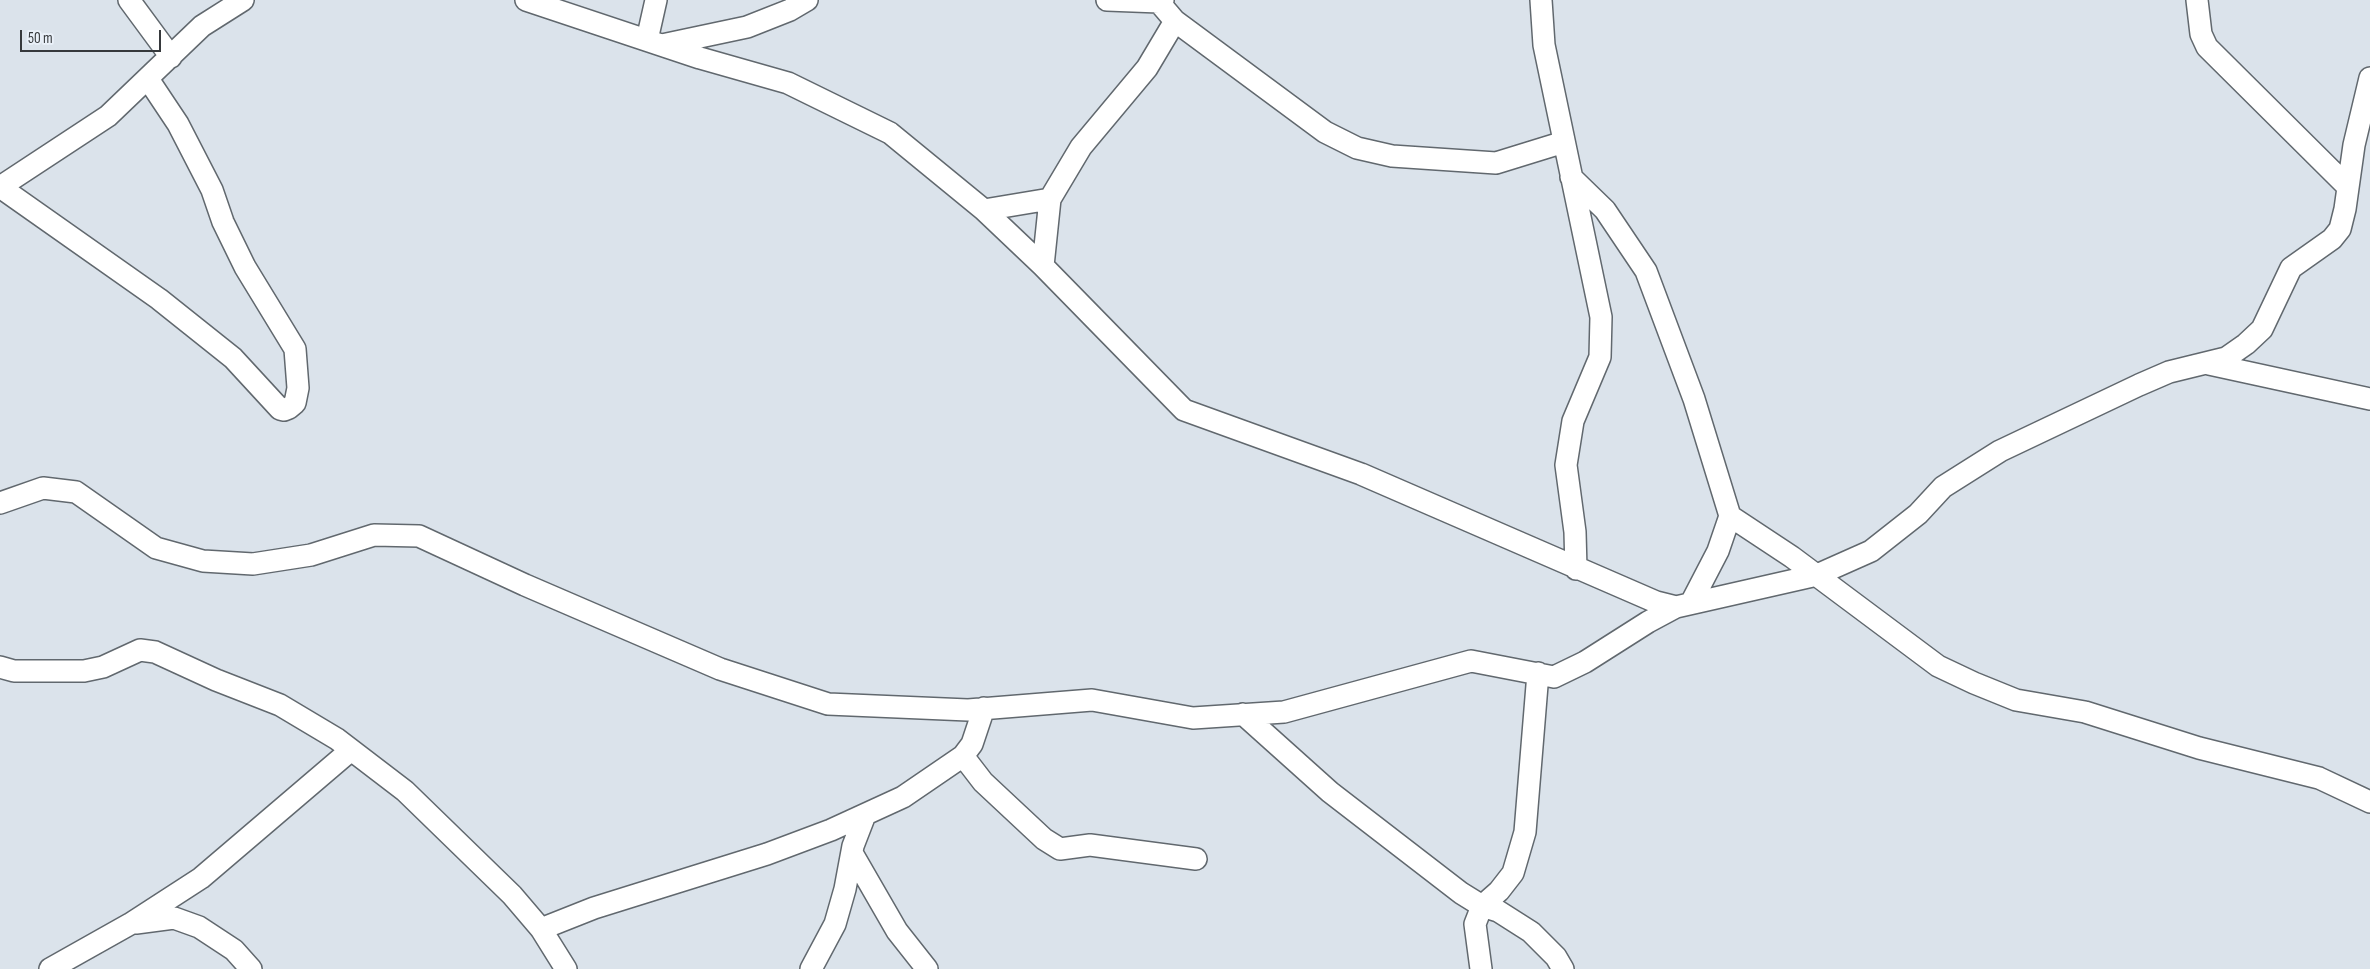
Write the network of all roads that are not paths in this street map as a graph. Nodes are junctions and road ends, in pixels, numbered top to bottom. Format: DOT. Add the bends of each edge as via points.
graph roads {
  1 [pos="129,0"];
  2 [pos="243,0"];
  3 [pos="526,0"];
  4 [pos="656,0"];
  5 [pos="807,0"];
  6 [pos="1107,0"];
  7 [pos="1542,0"];
  8 [pos="2197,0"];
  9 [pos="1160,1"];
  10 [pos="1175,21"];
  11 [pos="654,43"];
  12 [pos="171,57"];
  13 [pos="2370,78"];
  14 [pos="148,79"];
  15 [pos="1564,142"];
  16 [pos="1571,177"];
  17 [pos="0,187"];
  18 [pos="2348,187"];
  19 [pos="1050,199"];
  20 [pos="984,210"];
  21 [pos="1043,266"];
  22 [pos="2210,364"];
  23 [pos="2370,399"];
  24 [pos="0,503"];
  25 [pos="1730,516"];
  26 [pos="1576,569"];
  27 [pos="1817,575"];
  28 [pos="1684,605"];
  29 [pos="0,667"];
  30 [pos="1538,674"];
  31 [pos="984,708"];
  32 [pos="1243,714"];
  33 [pos="351,750"];
  34 [pos="963,756"];
  35 [pos="2370,802"];
  36 [pos="865,814"];
  37 [pos="832,830"];
  38 [pos="852,849"];
  39 [pos="1196,858"];
  40 [pos="1482,906"];
  41 [pos="130,924"];
  42 [pos="541,929"];
  43 [pos="50,969"];
  44 [pos="251,969"];
  45 [pos="566,969"];
  46 [pos="811,969"];
  47 [pos="927,969"];
  48 [pos="1481,969"];
  49 [pos="1563,969"];
  1 -- 12 [label="street"];
  2 -- 12 [label="street" via="202,26"];
  3 -- 11 [label="street"];
  4 -- 11 [label="street"];
  5 -- 11 [label="street" via="747,27"];
  6 -- 9 [label="street"];
  7 -- 15 [label="street" via="1544,45"];
  8 -- 18 [label="street" via="2201,34 2207,46"];
  9 -- 10 [label="street"];
  10 -- 15 [label="street" via="1325,132 1357,148 1392,156 1496,163"];
  10 -- 19 [label="street" via="1146,68 1081,147"];
  11 -- 20 [label="street" via="788,84 890,133"];
  12 -- 14 [label="street"];
  13 -- 18 [label="street"];
  14 -- 17 [label="street" via="108,116"];
  14 -- 17 [label="street" via="178,124 212,190 245,268 295,349 298,388 295,403 289,408 280,409 233,358 159,300"];
  15 -- 16 [label="street"];
  16 -- 25 [label="street" via="1605,210 1646,271 1694,399"];
  16 -- 26 [label="street" via="1601,317 1600,357 1573,421 1566,465 1575,532"];
  18 -- 22 [label="street" via="2340,229 2332,239 2291,268 2262,329 2226,358"];
  19 -- 20 [label="street"];
  19 -- 21 [label="street"];
  20 -- 21 [label="street"];
  21 -- 26 [label="street" via="1184,410 1361,474"];
  22 -- 23 [label="street"];
  22 -- 27 [label="street" via="2169,372 2000,451 1943,487 1918,514 1871,550"];
  24 -- 31 [label="street" via="43,488 76,492 156,548 204,561 252,564 310,555 374,535 419,536 720,669 828,704"];
  25 -- 27 [label="street"];
  25 -- 28 [label="street" via="1718,550"];
  26 -- 28 [label="street" via="1656,602"];
  27 -- 28 [label="street"];
  27 -- 35 [label="street" via="1938,666 1974,683 2016,700 2085,712 2199,748 2319,778"];
  28 -- 30 [label="street" via="1648,622 1585,662 1554,677"];
  29 -- 33 [label="street" via="14,671 84,671 103,667 140,650 155,652 280,705"];
  30 -- 32 [label="street" via="1471,662 1284,712"];
  30 -- 40 [label="street" via="1526,832 1513,873"];
  31 -- 32 [label="street" via="1092,700 1193,718"];
  31 -- 34 [label="street" via="972,744"];
  32 -- 40 [label="street" via="1330,792"];
  33 -- 41 [label="street" via="201,878"];
  33 -- 42 [label="street" via="404,791 512,896"];
  34 -- 36 [label="street" via="903,797"];
  34 -- 39 [label="street" via="983,782 1044,839 1060,849 1090,845"];
  36 -- 37 [label="street"];
  36 -- 38 [label="street"];
  37 -- 38 [label="street"];
  37 -- 42 [label="street" via="722,869 594,908"];
  38 -- 46 [label="street" via="835,924"];
  38 -- 47 [label="street" via="897,931"];
  40 -- 48 [label="street" via="1475,924"];
  40 -- 49 [label="street" via="1498,911 1531,932 1556,957"];
  41 -- 43 [label="street"];
  41 -- 44 [label="street" via="174,918 199,927 234,950"];
  42 -- 45 [label="street"];
}
